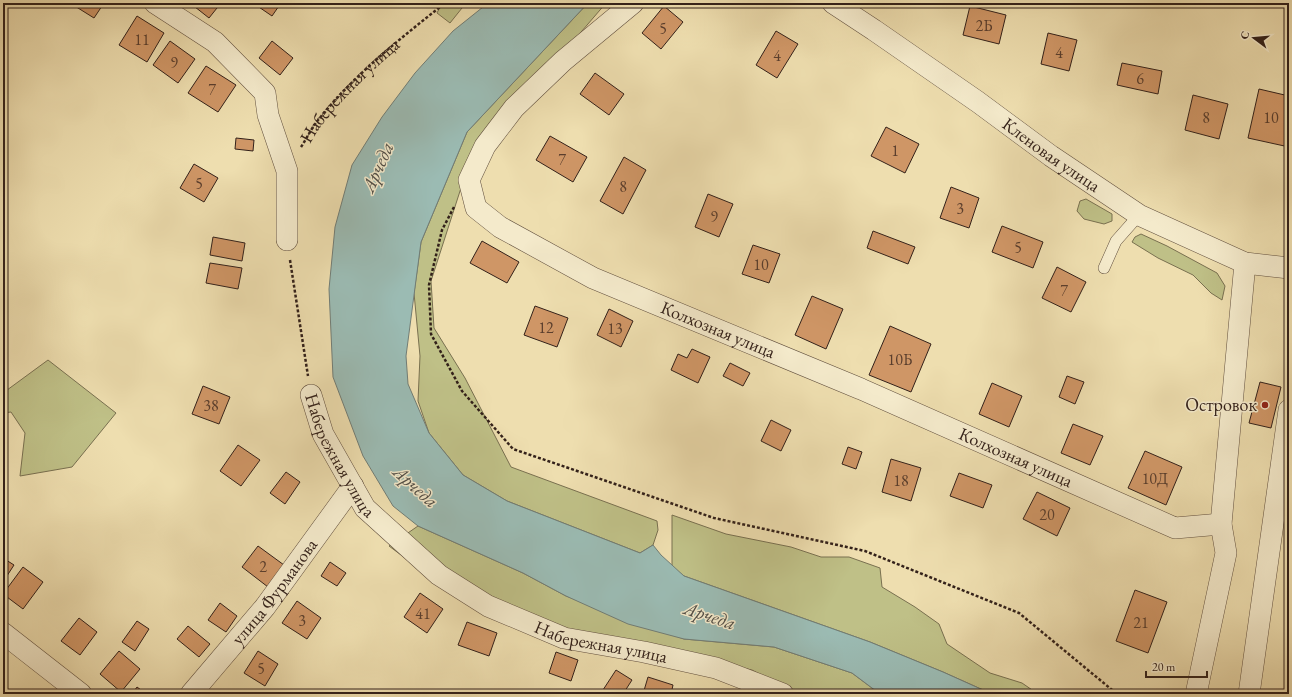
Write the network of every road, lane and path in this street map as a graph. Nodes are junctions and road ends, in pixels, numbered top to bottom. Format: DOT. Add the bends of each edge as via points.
graph roads {
  1 [pos="155,3"];
  2 [pos="446,3"];
  3 [pos="633,3"];
  4 [pos="833,3"];
  5 [pos="287,171"];
  6 [pos="469,180"];
  7 [pos="1139,215"];
  8 [pos="287,240"];
  9 [pos="1245,263"];
  10 [pos="1104,268"];
  11 [pos="1289,268"];
  12 [pos="311,395"];
  13 [pos="1289,410"];
  14 [pos="353,486"];
  15 [pos="1221,524"];
  16 [pos="3,633"];
  17 [pos="81,694"];
  18 [pos="191,694"];
  19 [pos="783,694"];
  20 [pos="1117,694"];
  21 [pos="1196,694"];
  22 [pos="1249,694"];
  1 -- 5 [label="street" via="215,42 265,92 268,115"];
  2 -- 5 [label="path, Набережная улица" via="355,79 318,120"];
  3 -- 6 [label="street" via="563,61 514,108 485,146"];
  4 -- 7 [label="street, Кленовая улица"];
  5 -- 8 [label="street"];
  6 -- 15 [label="street, Колхозная улица" via="476,208 500,227 593,278 860,389 1175,528"];
  6 -- 20 [label="path" via="442,230 429,285 431,334 462,391 513,448 714,518 865,551 1019,613"];
  7 -- 9 [label="street, Кленовая улица"];
  7 -- 10 [label="lane" via="1116,241"];
  8 -- 12 [label="path, Набережная улица"];
  9 -- 11 [label="street, Кленовая улица"];
  9 -- 15 [label="street"];
  12 -- 14 [label="street, Набережная улица" via="323,434"];
  13 -- 22 [label="street"];
  14 -- 18 [label="street, улица Фурманова" via="265,607"];
  14 -- 19 [label="street, Набережная улица" via="366,508 439,575 488,606 564,638 716,668"];
  15 -- 21 [label="street" via="1226,553"];
  16 -- 17 [label="street"];
}
